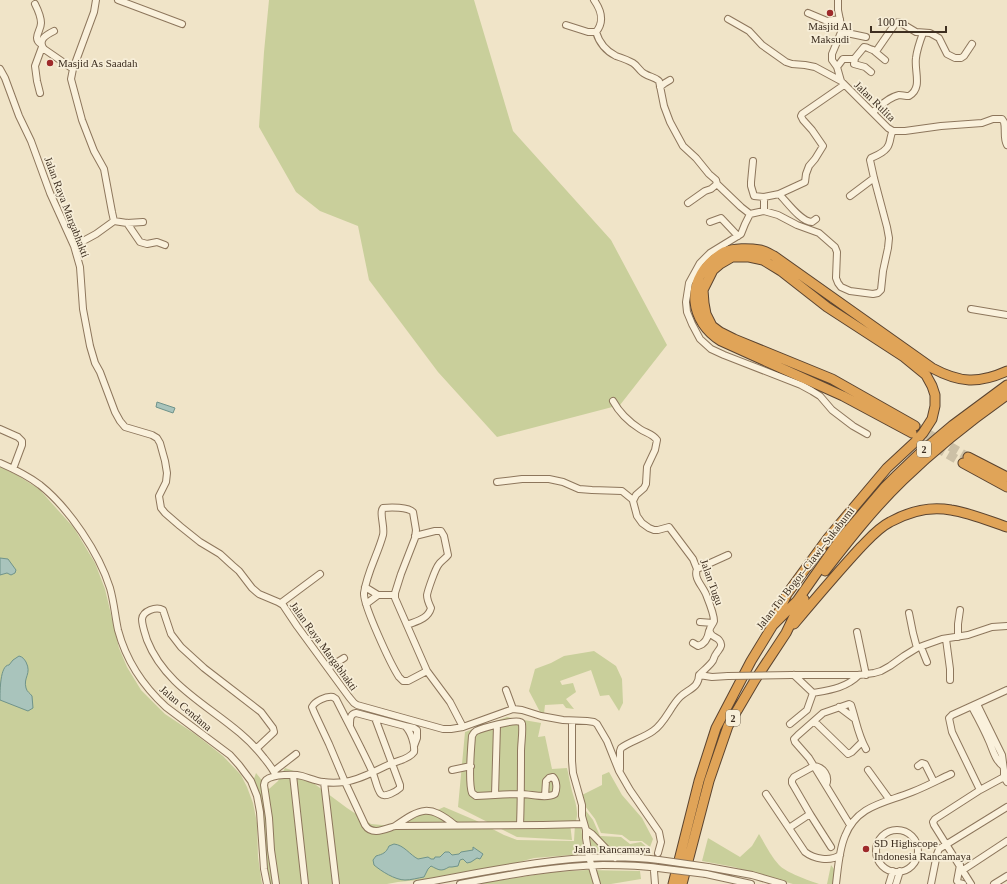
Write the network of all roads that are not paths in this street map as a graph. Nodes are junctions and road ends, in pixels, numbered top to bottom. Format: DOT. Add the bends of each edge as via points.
graph roads {
  1 [pos="96,0"];
  2 [pos="118,0"];
  3 [pos="594,0"];
  4 [pos="835,0"];
  5 [pos="838,0"];
  6 [pos="35,4"];
  7 [pos="808,13"];
  8 [pos="728,19"];
  9 [pos="840,19"];
  10 [pos="182,24"];
  11 [pos="566,25"];
  12 [pos="54,31"];
  13 [pos="596,32"];
  14 [pos="842,32"];
  15 [pos="922,33"];
  16 [pos="866,37"];
  17 [pos="972,44"];
  18 [pos="42,46"];
  19 [pos="873,50"];
  20 [pos="855,58"];
  21 [pos="885,60"];
  22 [pos="837,67"];
  23 [pos="0,69"];
  24 [pos="73,69"];
  25 [pos="871,72"];
  26 [pos="670,80"];
  27 [pos="842,83"];
  28 [pos="660,87"];
  29 [pos="40,93"];
  30 [pos="873,112"];
  31 [pos="893,131"];
  32 [pos="1007,146"];
  33 [pos="754,161"];
  34 [pos="874,178"];
  35 [pos="717,184"];
  36 [pos="780,194"];
  37 [pos="850,196"];
  38 [pos="764,198"];
  39 [pos="688,203"];
  40 [pos="764,211"];
  41 [pos="750,214"];
  42 [pos="816,219"];
  43 [pos="114,221"];
  44 [pos="143,222"];
  45 [pos="710,222"];
  46 [pos="127,223"];
  47 [pos="738,236"];
  48 [pos="165,245"];
  49 [pos="74,246"];
  50 [pos="971,309"];
  51 [pos="1007,315"];
  52 [pos="1007,371"];
  53 [pos="1007,385"];
  54 [pos="1007,395"];
  55 [pos="613,401"];
  56 [pos="0,429"];
  57 [pos="867,434"];
  58 [pos="0,463"];
  59 [pos="13,469"];
  60 [pos="1007,477"];
  61 [pos="900,478"];
  62 [pos="496,482"];
  63 [pos="1007,487"];
  64 [pos="633,500"];
  65 [pos="1007,527"];
  66 [pos="415,536"];
  67 [pos="842,544"];
  68 [pos="728,555"];
  69 [pos="697,569"];
  70 [pos="320,574"];
  71 [pos="365,587"];
  72 [pos="378,595"];
  73 [pos="395,595"];
  74 [pos="281,603"];
  75 [pos="366,604"];
  76 [pos="960,610"];
  77 [pos="909,614"];
  78 [pos="700,622"];
  79 [pos="713,623"];
  80 [pos="407,624"];
  81 [pos="772,625"];
  82 [pos="1007,626"];
  83 [pos="709,631"];
  84 [pos="857,632"];
  85 [pos="786,633"];
  86 [pos="958,637"];
  87 [pos="946,639"];
  88 [pos="693,643"];
  89 [pos="919,648"];
  90 [pos="344,658"];
  91 [pos="927,662"];
  92 [pos="328,668"];
  93 [pos="427,671"];
  94 [pos="699,675"];
  95 [pos="793,675"];
  96 [pos="859,675"];
  97 [pos="866,675"];
  98 [pos="712,676"];
  99 [pos="950,680"];
  100 [pos="696,685"];
  101 [pos="506,690"];
  102 [pos="1007,691"];
  103 [pos="813,693"];
  104 [pos="974,706"];
  105 [pos="513,709"];
  106 [pos="375,718"];
  107 [pos="572,721"];
  108 [pos="814,721"];
  109 [pos="790,724"];
  110 [pos="350,725"];
  111 [pos="497,725"];
  112 [pos="463,727"];
  113 [pos="862,742"];
  114 [pos="257,748"];
  115 [pos="866,749"];
  116 [pos="296,754"];
  117 [pos="1003,762"];
  118 [pos="392,763"];
  119 [pos="471,766"];
  120 [pos="814,766"];
  121 [pos="918,766"];
  122 [pos="452,770"];
  123 [pos="868,770"];
  124 [pos="619,771"];
  125 [pos="373,773"];
  126 [pos="275,774"];
  127 [pos="951,774"];
  128 [pos="293,775"];
  129 [pos="1005,780"];
  130 [pos="324,782"];
  131 [pos="345,782"];
  132 [pos="934,782"];
  133 [pos="980,790"];
  134 [pos="520,794"];
  135 [pos="766,794"];
  136 [pos="495,795"];
  137 [pos="545,796"];
  138 [pos="889,800"];
  139 [pos="1007,807"];
  140 [pos="810,814"];
  141 [pos="455,825"];
  142 [pos="520,825"];
  143 [pos="850,825"];
  144 [pos="395,826"];
  145 [pos="585,827"];
  146 [pos="692,827"];
  147 [pos="789,828"];
  148 [pos="1007,841"];
  149 [pos="947,845"];
  150 [pos="831,847"];
  151 [pos="658,853"];
  152 [pos="840,855"];
  153 [pos="589,857"];
  154 [pos="614,857"];
  155 [pos="572,859"];
  156 [pos="591,865"];
  157 [pos="618,865"];
  158 [pos="574,866"];
  159 [pos="961,867"];
  160 [pos="656,870"];
  161 [pos="896,871"];
  162 [pos="1007,876"];
  163 [pos="267,884"];
  164 [pos="276,884"];
  165 [pos="306,884"];
  166 [pos="336,884"];
  167 [pos="417,884"];
  168 [pos="460,884"];
  169 [pos="598,884"];
  170 [pos="655,884"];
  171 [pos="673,884"];
  172 [pos="682,884"];
  173 [pos="751,884"];
  174 [pos="783,884"];
  175 [pos="836,884"];
  176 [pos="889,884"];
  177 [pos="896,884"];
  178 [pos="931,884"];
  179 [pos="967,884"];
  180 [pos="994,884"];
  1 -- 24 [label="street"];
  2 -- 10 [label="street"];
  3 -- 13 [label="street" via="601,13"];
  4 -- 5 [label="street"];
  5 -- 9 [label="street"];
  6 -- 18 [label="street" via="41,21 37,38"];
  7 -- 9 [label="street" via="827,21"];
  8 -- 27 [label="street" via="749,31 762,45 786,62 815,68"];
  9 -- 14 [label="street"];
  11 -- 13 [label="street"];
  12 -- 18 [label="street" via="42,39"];
  13 -- 28 [label="street" via="608,52 637,66 643,73 659,81"];
  14 -- 16 [label="street"];
  14 -- 22 [label="street, Jalan Rulita" via="832,55"];
  15 -- 17 [label="street" via="930,33 939,38 947,54 954,58 964,56"];
  15 -- 19 [label="street" via="898,22 878,49"];
  15 -- 30 [label="street" via="916,61 916,88 909,96 896,96"];
  18 -- 24 [label="street"];
  18 -- 29 [label="street" via="35,66"];
  19 -- 20 [label="street" via="864,47"];
  19 -- 21 [label="street"];
  20 -- 22 [label="street" via="843,59"];
  20 -- 25 [label="street" via="854,64"];
  22 -- 27 [label="street, Jalan Rulita"];
  23 -- 49 [label="street, Jalan Raya Margabhakti"];
  24 -- 43 [label="street" via="72,79 79,109 94,151 104,169"];
  26 -- 28 [label="street"];
  27 -- 30 [label="street, Jalan Rulita"];
  27 -- 36 [label="street" via="802,114 803,120 823,146 809,166 805,182"];
  28 -- 35 [label="street" via="668,117 683,146"];
  30 -- 31 [label="street, Jalan Rulita"];
  31 -- 32 [label="street, Jalan Rulita" via="1002,119"];
  31 -- 34 [label="street" via="887,148 870,160"];
  33 -- 38 [label="street" via="751,186 754,196"];
  34 -- 37 [label="street"];
  34 -- 40 [label="street" via="889,238 881,290 878,293 843,289 836,278 837,252 834,247 819,233 800,227 778,214"];
  35 -- 39 [label="street"];
  35 -- 41 [label="street"];
  36 -- 38 [label="street"];
  36 -- 42 [label="street" via="807,222"];
  38 -- 40 [label="street"];
  40 -- 41 [label="street"];
  41 -- 47 [label="street"];
  43 -- 46 [label="street"];
  43 -- 49 [label="street"];
  44 -- 46 [label="street"];
  45 -- 47 [label="street" via="721,218"];
  46 -- 48 [label="street" via="140,242 157,242"];
  47 -- 57 [label="street" via="710,253 700,263 689,283 687,312 700,339 724,355 812,391 832,410"];
  49 -- 74 [label="street, Jalan Raya Margabhakti" via="80,267 82,310 90,346 115,412 125,427 152,435 160,443 167,473 166,482 159,496 161,508 200,542 232,564 259,594"];
  50 -- 51 [label="street"];
  52 -- 81 [label="highway" via="979,380 963,380 945,375 780,260 761,250 734,249 723,252 707,265 697,285 696,306 704,325 714,337 914,429 832,379 734,339 712,326 706,314 703,290 713,270 732,257 763,260 904,357 926,375 935,395 932,419 915,442 887,468 828,538 787,594"];
  53 -- 61 [label="highway, Jalan Tol Bogor–Ciawi–Sukabumi / 2" via="952,425 920,453"];
  54 -- 61 [label="highway, Jalan Tol Bogor–Ciawi–Sukabumi / 2"];
  55 -- 64 [label="street" via="634,426 656,440 655,450 647,467 646,484"];
  56 -- 59 [label="street" via="22,441"];
  58 -- 59 [label="street, Jalan Cendana"];
  59 -- 163 [label="street, Jalan Cendana" via="40,485 52,496 92,550 110,589 121,638 144,684 169,710 234,759 244,770 257,796"];
  60 -- 63 [label="highway" via="966,460"];
  61 -- 67 [label="highway, Jalan Tol Bogor–Ciawi–Sukabumi / 2" via="885,488"];
  62 -- 64 [label="street" via="553,480 579,489 622,491"];
  64 -- 69 [label="street, Jalan Tugu" via="637,516 642,523 654,530 669,527 693,559"];
  65 -- 85 [label="highway" via="980,517 934,509 913,512 889,522 852,556"];
  66 -- 71 [label="street" via="412,510 382,509 383,535"];
  66 -- 73 [label="street"];
  66 -- 80 [label="street" via="441,531 448,555 438,566 431,584 427,597 431,608 428,614"];
  67 -- 81 [label="highway, Jalan Tol Bogor–Ciawi–Sukabumi / 2" via="797,601"];
  67 -- 85 [label="highway, Jalan Tol Bogor–Ciawi–Sukabumi / 2" via="800,604"];
  68 -- 69 [label="street"];
  69 -- 79 [label="street, Jalan Tugu" via="699,583 714,618"];
  70 -- 74 [label="street"];
  71 -- 72 [label="street"];
  71 -- 75 [label="street"];
  72 -- 73 [label="street"];
  72 -- 75 [label="street"];
  73 -- 80 [label="street"];
  74 -- 92 [label="street, Jalan Raya Margabhakti"];
  75 -- 93 [label="street" via="399,677 403,681 408,681"];
  76 -- 86 [label="street"];
  77 -- 89 [label="street" via="912,633"];
  78 -- 79 [label="street"];
  79 -- 83 [label="street, Jalan Tugu"];
  80 -- 93 [label="street"];
  81 -- 146 [label="highway, Jalan Tol Bogor–Ciawi–Sukabumi / 2" via="716,728 691,810"];
  82 -- 86 [label="street" via="992,627"];
  83 -- 88 [label="street, Jalan Tugu" via="704,643 698,646"];
  83 -- 94 [label="street" via="720,641 721,648"];
  84 -- 97 [label="street"];
  85 -- 146 [label="highway, Jalan Tol Bogor–Ciawi–Sukabumi / 2" via="728,726 700,813"];
  86 -- 87 [label="street"];
  87 -- 89 [label="street"];
  87 -- 99 [label="street"];
  89 -- 91 [label="street"];
  89 -- 97 [label="street" via="881,671"];
  90 -- 92 [label="street"];
  92 -- 112 [label="street, Jalan Raya Margabhakti" via="354,703 440,728"];
  93 -- 112 [label="street" via="450,702"];
  94 -- 98 [label="street"];
  94 -- 100 [label="street"];
  95 -- 96 [label="street"];
  95 -- 98 [label="street, bridge"];
  95 -- 103 [label="street"];
  96 -- 97 [label="street"];
  96 -- 103 [label="street" via="841,687"];
  98 -- 100 [label="street"];
  100 -- 124 [label="street" via="680,697 659,726 621,748"];
  101 -- 105 [label="street"];
  102 -- 104 [label="street"];
  103 -- 109 [label="street" via="807,710"];
  104 -- 117 [label="street"];
  104 -- 133 [label="street" via="952,715 949,721"];
  105 -- 107 [label="street"];
  105 -- 112 [label="street, Jalan Raya Margabhakti"];
  106 -- 110 [label="street" via="354,713"];
  106 -- 118 [label="street"];
  106 -- 118 [label="street" via="408,729 414,752"];
  107 -- 124 [label="street" via="597,724"];
  107 -- 145 [label="street" via="573,773 581,799"];
  108 -- 113 [label="street" via="848,754"];
  108 -- 113 [label="street" via="823,713 850,704"];
  108 -- 120 [label="street" via="794,739"];
  110 -- 125 [label="street"];
  110 -- 131 [label="street" via="333,697 329,696 313,704 314,712"];
  111 -- 119 [label="street" via="482,729 472,736"];
  111 -- 134 [label="street" via="516,721 522,724"];
  111 -- 136 [label="street"];
  113 -- 115 [label="street"];
  114 -- 114 [label="street" via="166,673 146,638 142,619 144,613 157,608 163,610 171,634 181,647 261,712 274,732"];
  114 -- 126 [label="street"];
  116 -- 126 [label="street"];
  117 -- 129 [label="street"];
  118 -- 125 [label="street"];
  118 -- 125 [label="street" via="400,785 397,791 385,796 381,794"];
  119 -- 122 [label="street"];
  119 -- 136 [label="street" via="472,793 476,796"];
  120 -- 140 [label="street" via="794,777 791,782"];
  120 -- 143 [label="street"];
  121 -- 132 [label="street" via="925,764"];
  123 -- 138 [label="street"];
  124 -- 151 [label="street" via="659,832 661,842"];
  125 -- 131 [label="street"];
  126 -- 128 [label="street"];
  126 -- 164 [label="street" via="264,784"];
  127 -- 132 [label="street"];
  128 -- 130 [label="street"];
  128 -- 165 [label="street"];
  129 -- 133 [label="street"];
  130 -- 131 [label="street"];
  130 -- 166 [label="street"];
  131 -- 144 [label="street" via="368,829 376,832"];
  132 -- 138 [label="street"];
  133 -- 149 [label="street" via="934,820 934,825"];
  134 -- 136 [label="street"];
  134 -- 137 [label="street"];
  134 -- 142 [label="street"];
  135 -- 147 [label="street"];
  138 -- 143 [label="street" via="872,806"];
  139 -- 149 [label="street"];
  140 -- 147 [label="street"];
  140 -- 150 [label="street"];
  141 -- 142 [label="street"];
  141 -- 144 [label="street"];
  141 -- 144 [label="street" via="440,814 427,810 418,812"];
  142 -- 145 [label="street"];
  143 -- 152 [label="street" via="844,836"];
  145 -- 153 [label="street"];
  145 -- 154 [label="street"];
  146 -- 171 [label="highway, Jalan Tol Bogor–Ciawi–Sukabumi / 2"];
  146 -- 172 [label="highway, Jalan Tol Bogor–Ciawi–Sukabumi / 2"];
  147 -- 152 [label="street" via="807,854 829,859"];
  148 -- 159 [label="street"];
  149 -- 159 [label="street"];
  149 -- 178 [label="street" via="937,854"];
  152 -- 175 [label="street"];
  153 -- 154 [label="street, Jalan Rancamaya"];
  153 -- 155 [label="street, Jalan Rancamaya"];
  153 -- 156 [label="street"];
  154 -- 157 [label="street"];
  154 -- 174 [label="street, Jalan Rancamaya, bridge" via="648,858 708,867"];
  155 -- 158 [label="street"];
  155 -- 167 [label="street, Jalan Rancamaya"];
  156 -- 157 [label="street, Jalan Rancamaya"];
  156 -- 158 [label="street, Jalan Rancamaya"];
  156 -- 169 [label="street"];
  157 -- 160 [label="street, Jalan Rancamaya" via="641,865"];
  158 -- 168 [label="street, Jalan Rancamaya"];
  159 -- 179 [label="street"];
  159 -- 179 [label="street" via="957,881"];
  160 -- 170 [label="street"];
  160 -- 173 [label="street, Jalan Rancamaya, bridge" via="706,874"];
  161 -- 161 [label="street" via="887,870 882,866 876,854 876,847 887,832 900,830 912,836 918,848 911,866"];
  161 -- 176 [label="street"];
  161 -- 177 [label="street"];
  162 -- 180 [label="street"];
}
